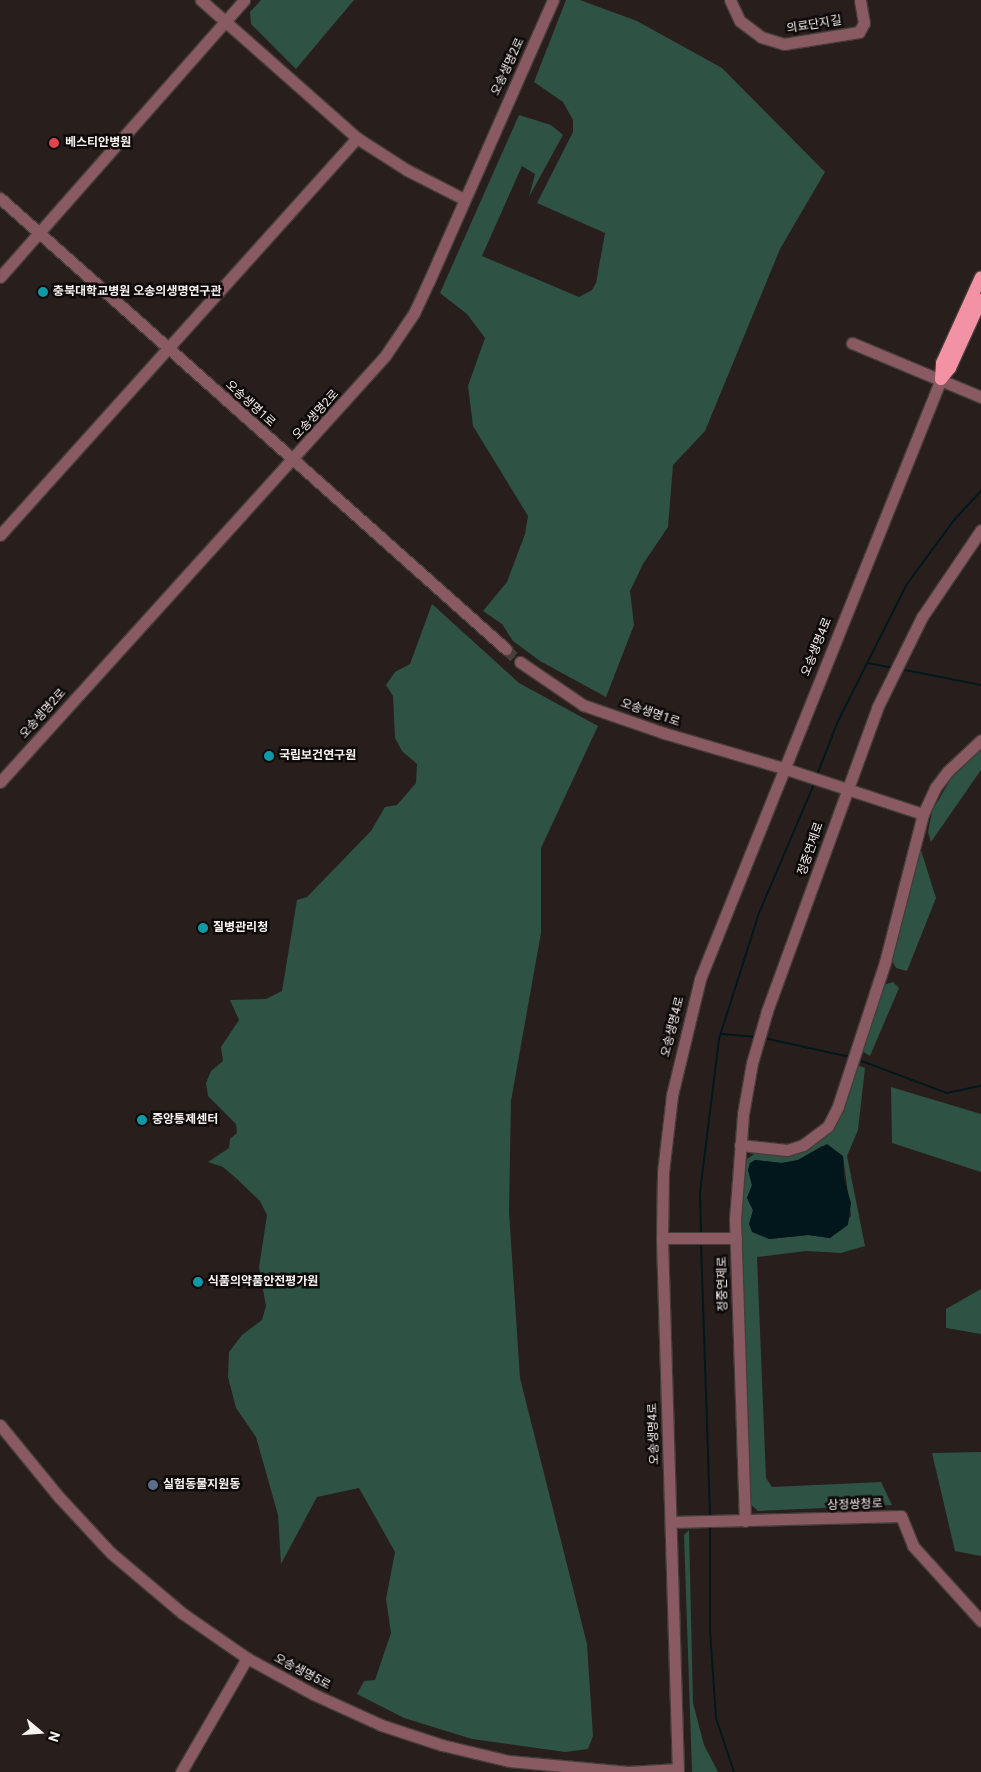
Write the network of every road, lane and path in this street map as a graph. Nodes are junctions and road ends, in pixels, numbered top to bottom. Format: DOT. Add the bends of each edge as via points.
graph roads {
  1 [pos="201,0"];
  2 [pos="244,0"];
  3 [pos="553,0"];
  4 [pos="730,0"];
  5 [pos="860,0"];
  6 [pos="225,22"];
  7 [pos="357,138"];
  8 [pos="0,198"];
  9 [pos="464,199"];
  10 [pos="40,234"];
  11 [pos="0,277"];
  12 [pos="981,277"];
  13 [pos="981,300"];
  14 [pos="852,343"];
  15 [pos="166,348"];
  16 [pos="941,379"];
  17 [pos="981,396"];
  18 [pos="293,460"];
  19 [pos="981,530"];
  20 [pos="0,534"];
  21 [pos="506,649"];
  22 [pos="520,662"];
  23 [pos="981,740"];
  24 [pos="783,768"];
  25 [pos="0,782"];
  26 [pos="843,788"];
  27 [pos="923,814"];
  28 [pos="740,1145"];
  29 [pos="666,1238"];
  30 [pos="733,1238"];
  31 [pos="0,1425"];
  32 [pos="740,1521"];
  33 [pos="671,1522"];
  34 [pos="981,1622"];
  35 [pos="248,1658"];
  36 [pos="678,1771"];
  37 [pos="181,1772"];
  38 [pos="628,1772"];
  1 -- 6 [label="street"];
  2 -- 6 [label="street"];
  3 -- 9 [label="street, 오송생명2로"];
  4 -- 5 [label="street, 의료단지길" via="740,21 761,37 784,44 859,32 864,23"];
  6 -- 7 [label="street"];
  6 -- 10 [label="street"];
  7 -- 9 [label="street" via="407,170"];
  7 -- 15 [label="street"];
  8 -- 10 [label="street, 오송생명1로"];
  9 -- 18 [label="street, 오송생명2로" via="429,281 400,334 368,378"];
  10 -- 11 [label="street"];
  10 -- 15 [label="street, 오송생명1로"];
  12 -- 16 [label="main road" via="942,363"];
  13 -- 16 [label="main road" via="950,368"];
  14 -- 16 [label="street"];
  15 -- 18 [label="street, 오송생명1로"];
  15 -- 20 [label="street"];
  16 -- 17 [label="street"];
  16 -- 24 [label="street, 오송생명4로"];
  18 -- 21 [label="street, 오송생명1로"];
  18 -- 25 [label="street, 오송생명2로"];
  19 -- 26 [label="street, 정중연제로" via="947,576 901,658"];
  22 -- 24 [label="street, 오송생명1로" via="583,704 664,734"];
  23 -- 27 [label="street" via="948,771"];
  24 -- 26 [label="street, 오송생명1로"];
  24 -- 29 [label="street, 오송생명4로" via="700,979 683,1039 663,1172"];
  26 -- 27 [label="street, 오송생명1로"];
  26 -- 28 [label="street, 정중연제로" via="761,1030"];
  27 -- 28 [label="street" via="885,962 828,1126 816,1137 788,1150"];
  28 -- 30 [label="street, 정중연제로"];
  29 -- 30 [label="street"];
  29 -- 33 [label="street, 오송생명4로"];
  30 -- 32 [label="street, 정중연제로"];
  31 -- 35 [label="street, 오송생명5로" via="58,1497 112,1553 182,1613"];
  32 -- 33 [label="street"];
  32 -- 34 [label="street, 상정쌍청로" via="901,1516 913,1546"];
  33 -- 36 [label="street, 오송생명4로"];
  35 -- 37 [label="street"];
  35 -- 38 [label="street, 오송생명5로" via="313,1694 381,1725 442,1745 509,1760"];
  36 -- 38 [label="street, 오송생명5로"];
}
